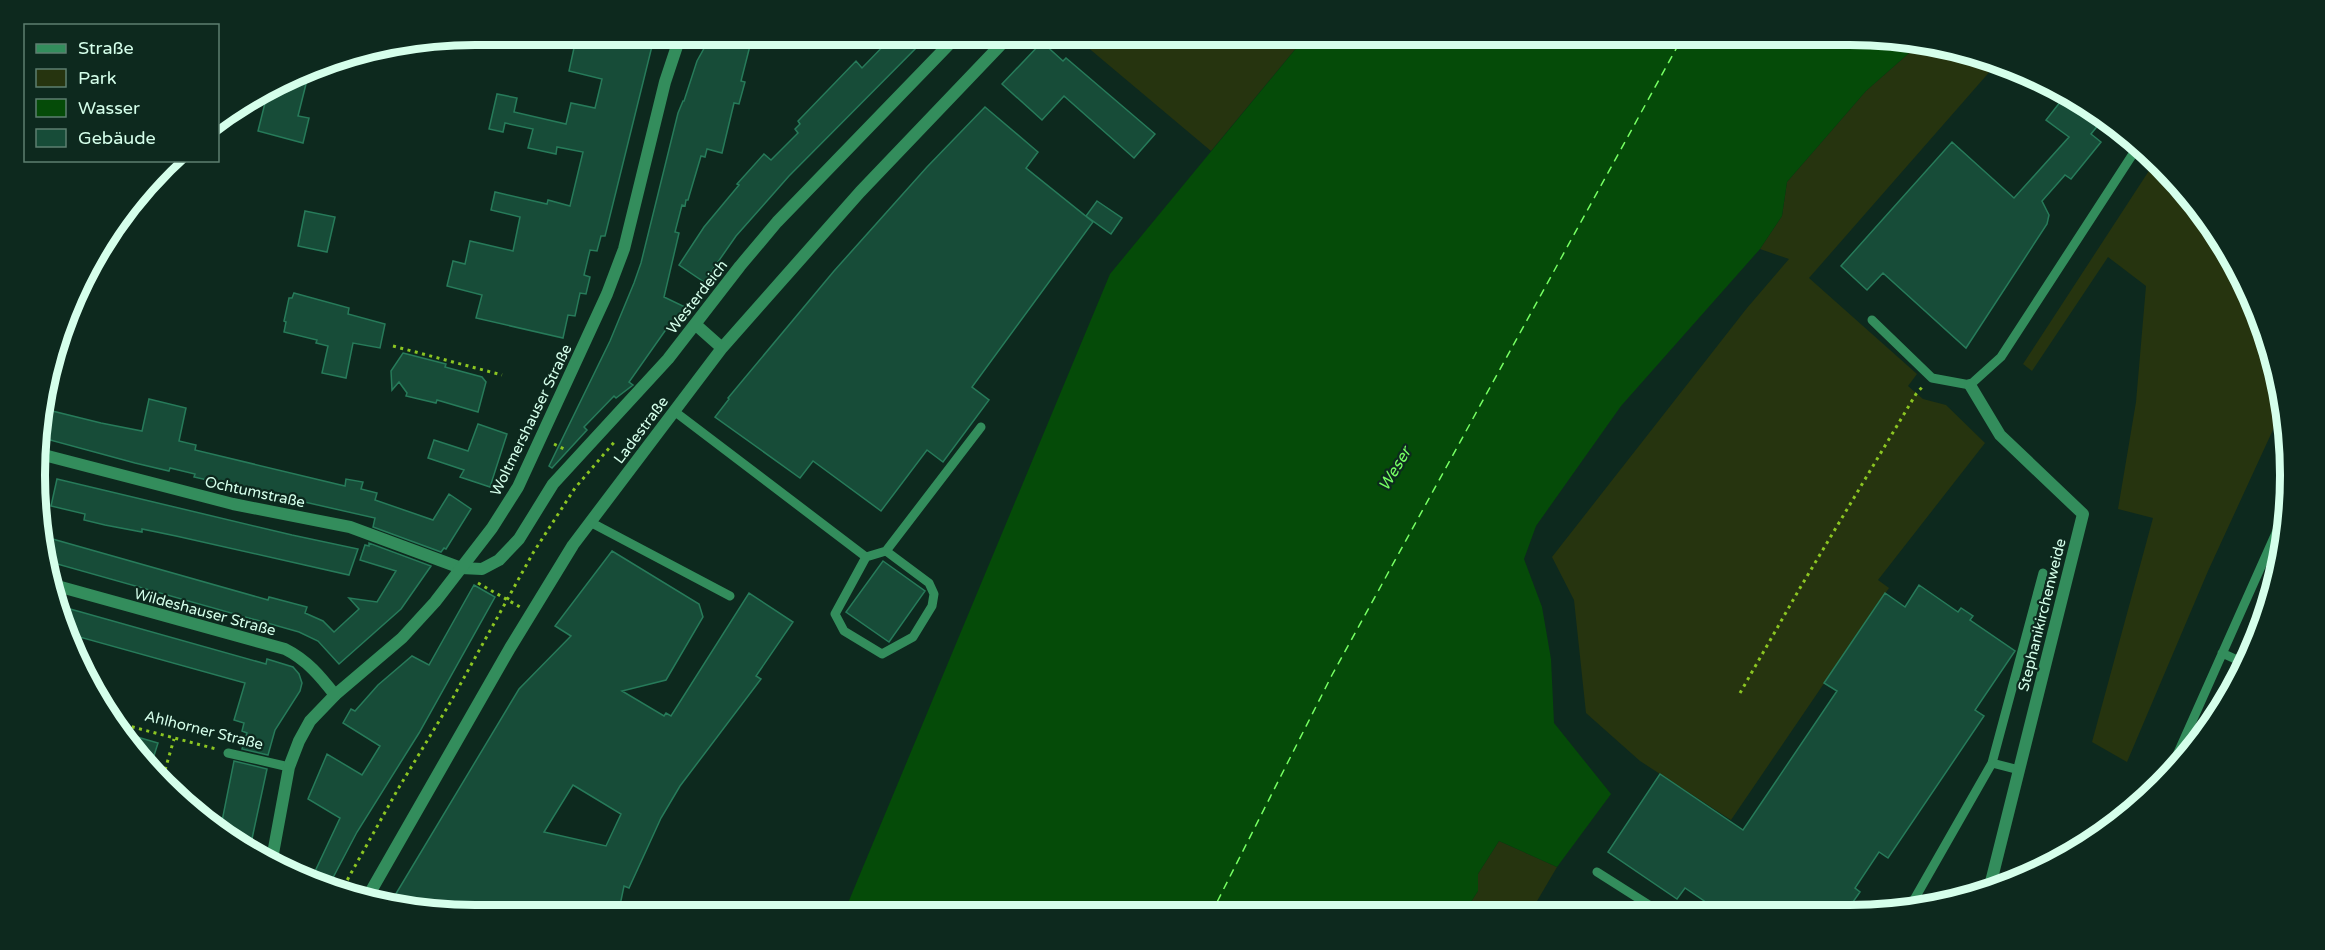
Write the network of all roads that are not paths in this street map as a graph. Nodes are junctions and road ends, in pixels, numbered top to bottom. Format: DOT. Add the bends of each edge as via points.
graph roads {
  1 [pos="677,45"];
  2 [pos="948,45"];
  3 [pos="1000,45"];
  4 [pos="2134,152"];
  5 [pos="1872,320"];
  6 [pos="695,324"];
  7 [pos="722,348"];
  8 [pos="1970,385"];
  9 [pos="674,411"];
  10 [pos="981,427"];
  11 [pos="46,455"];
  12 [pos="590,522"];
  13 [pos="2276,534"];
  14 [pos="886,551"];
  15 [pos="866,557"];
  16 [pos="461,568"];
  17 [pos="2043,573"];
  18 [pos="60,587"];
  19 [pos="730,596"];
  20 [pos="2223,653"];
  21 [pos="2238,660"];
  22 [pos="335,695"];
  23 [pos="228,753"];
  24 [pos="2178,753"];
  25 [pos="1992,763"];
  26 [pos="289,767"];
  27 [pos="2019,770"];
  28 [pos="273,854"];
  29 [pos="1597,872"];
  30 [pos="1991,881"];
  31 [pos="371,892"];
  32 [pos="1914,900"];
  33 [pos="1649,905"];
  1 -- 16 [label="street, Woltmershauser Straße" via="624,249 607,294 518,487"];
  2 -- 6 [label="street, Westerdeich" via="785,213"];
  3 -- 7 [label="street, Ladestraße" via="860,192"];
  4 -- 8 [label="lane" via="2001,357"];
  5 -- 8 [label="lane" via="1932,378"];
  6 -- 7 [label="street"];
  6 -- 16 [label="street, Westerdeich" via="668,359 553,484 519,539 499,560 482,569"];
  7 -- 9 [label="street, Ladestraße"];
  8 -- 27 [label="street, Stephanikirchenweide" via="2000,435 2083,514"];
  9 -- 12 [label="street, Ladestraße"];
  9 -- 15 [label="lane"];
  10 -- 14 [label="lane"];
  11 -- 16 [label="street, Ochtumstraße" via="233,504 350,528"];
  12 -- 19 [label="lane"];
  12 -- 31 [label="street, Ladestraße" via="510,648"];
  13 -- 20 [label="lane"];
  14 -- 15 [label="lane"];
  14 -- 15 [label="lane" via="929,583 933,594 932,606 913,637 882,654 844,632 836,614"];
  16 -- 22 [label="street, Woltmershauser Straße" via="402,639"];
  17 -- 25 [label="lane"];
  18 -- 22 [label="street, Wildeshauser Straße" via="285,649 312,667"];
  20 -- 21 [label="lane"];
  20 -- 24 [label="lane"];
  22 -- 26 [label="street, Woltmershauser Straße" via="310,721"];
  23 -- 26 [label="lane, Ahlhorner Straße"];
  25 -- 27 [label="lane"];
  25 -- 32 [label="lane"];
  26 -- 28 [label="street, Woltmershauser Straße"];
  27 -- 30 [label="street, Stephanikirchenweide"];
  29 -- 33 [label="lane"];
}
